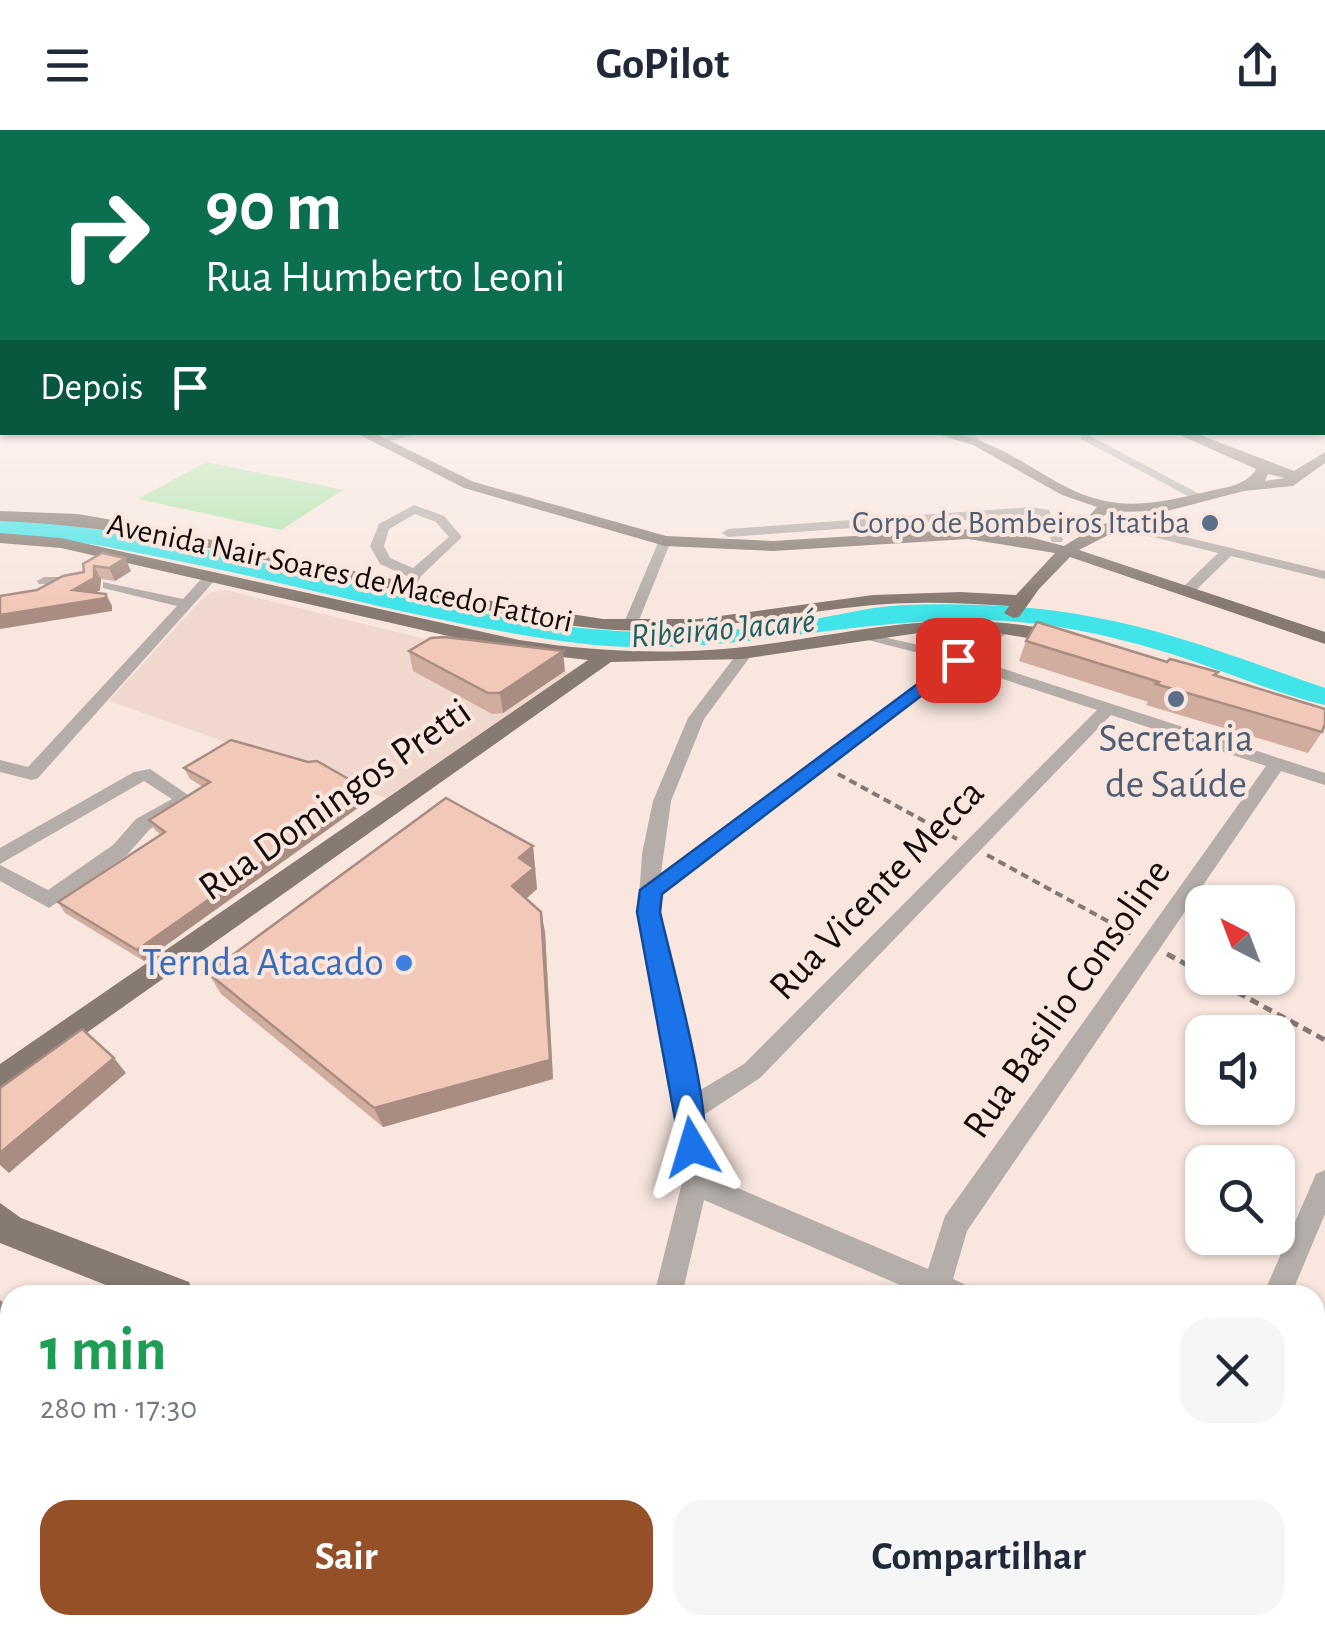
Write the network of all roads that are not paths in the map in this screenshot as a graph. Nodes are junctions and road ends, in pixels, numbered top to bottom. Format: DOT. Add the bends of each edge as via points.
graph roads {
  1 [pos="419,460"];
  2 [pos="1010,460"];
  3 [pos="1128,460"];
  4 [pos="1241,460"];
  5 [pos="1320,460"];
  6 [pos="1311,468"];
  7 [pos="1269,474"];
  8 [pos="1200,498"];
  9 [pos="1166,506"];
  10 [pos="0,516"];
  11 [pos="1113,517"];
  12 [pos="1141,519"];
  13 [pos="728,533"];
  14 [pos="1168,534"];
  15 [pos="0,538"];
  16 [pos="1022,540"];
  17 [pos="664,541"];
  18 [pos="1064,545"];
  19 [pos="1226,552"];
  20 [pos="1046,568"];
  21 [pos="1325,574"];
  22 [pos="210,578"];
  23 [pos="44,581"];
  24 [pos="82,581"];
  25 [pos="412,581"];
  26 [pos="108,585"];
  27 [pos="1187,590"];
  28 [pos="186,604"];
  29 [pos="1013,614"];
  30 [pos="628,627"];
  31 [pos="861,634"];
  32 [pos="1325,638"];
  33 [pos="1078,641"];
  34 [pos="745,653"];
  35 [pos="609,655"];
  36 [pos="958,660"];
  37 [pos="1108,708"];
  38 [pos="1277,764"];
  39 [pos="0,766"];
  40 [pos="1325,779"];
  41 [pos="0,857"];
  42 [pos="0,872"];
  43 [pos="652,890"];
  44 [pos="0,1081"];
  45 [pos="689,1111"];
  46 [pos="695,1183"];
  47 [pos="1325,1183"];
  48 [pos="0,1220"];
  49 [pos="150,1285"];
  50 [pos="670,1285"];
  51 [pos="932,1285"];
  52 [pos="947,1285"];
  53 [pos="1281,1285"];
  1 -- 17 [label="main road" via="469,485"];
  2 -- 11 [label="main road"];
  3 -- 8 [label="street"];
  4 -- 7 [label="main road"];
  5 -- 6 [label="main road"];
  6 -- 7 [label="main road"];
  6 -- 7 [label="main road" via="1288,483"];
  7 -- 8 [label="main road"];
  8 -- 9 [label="main road"];
  9 -- 11 [label="main road"];
  9 -- 12 [label="main road"];
  10 -- 25 [label="main road" via="78,520"];
  11 -- 12 [label="main road"];
  11 -- 14 [label="street"];
  11 -- 18 [label="main road"];
  12 -- 14 [label="street"];
  13 -- 18 [label="street" via="1031,511 1046,513"];
  14 -- 19 [label="street"];
  15 -- 22 [label="main road, Avenida Nair Soares de Macedo Fattori" via="61,543"];
  16 -- 17 [label="main road" via="968,534 726,547"];
  16 -- 18 [label="main road"];
  16 -- 20 [label="main road" via="1043,552"];
  17 -- 30 [label="street, Rua Domingos Pretti"];
  18 -- 20 [label="main road"];
  18 -- 27 [label="main road"];
  19 -- 21 [label="street"];
  19 -- 27 [label="street"];
  20 -- 29 [label="main road"];
  22 -- 28 [label="street"];
  22 -- 35 [label="main road, Avenida Nair Soares de Macedo Fattori" via="519,646"];
  23 -- 24 [label="street"];
  25 -- 25 [label="street" via="456,537 440,519 414,509 384,527 377,546"];
  25 -- 30 [label="main road" via="506,609"];
  26 -- 28 [label="street"];
  27 -- 32 [label="main road"];
  28 -- 39 [label="street" via="32,774"];
  29 -- 30 [label="main road" via="960,597"];
  29 -- 31 [label="main road, Avenida Nair Soares de Macedo Fattori"];
  29 -- 33 [label="main road"];
  29 -- 36 [label="street"];
  30 -- 35 [label="main road, Rua Domingos Pretti"];
  31 -- 34 [label="main road, Avenida Nair Soares de Macedo Fattori"];
  31 -- 36 [label="street"];
  34 -- 35 [label="main road, Avenida Nair Soares de Macedo Fattori" via="652,660"];
  34 -- 43 [label="street" via="696,718 662,801"];
  35 -- 44 [label="main road, Rua Domingos Pretti"];
  36 -- 37 [label="street"];
  36 -- 43 [label="street"];
  37 -- 38 [label="street"];
  37 -- 45 [label="street, Rua Vicente Mecca" via="752,1071"];
  38 -- 40 [label="street"];
  38 -- 52 [label="street, Rua Basilio Consoline" via="956,1225"];
  41 -- 42 [label="street" via="146,775 182,797 49,900"];
  43 -- 45 [label="street" via="648,912"];
  45 -- 46 [label="street"];
  46 -- 50 [label="street"];
  46 -- 51 [label="street"];
  47 -- 53 [label="street"];
  48 -- 49 [label="main road" via="10,1230"];
}
